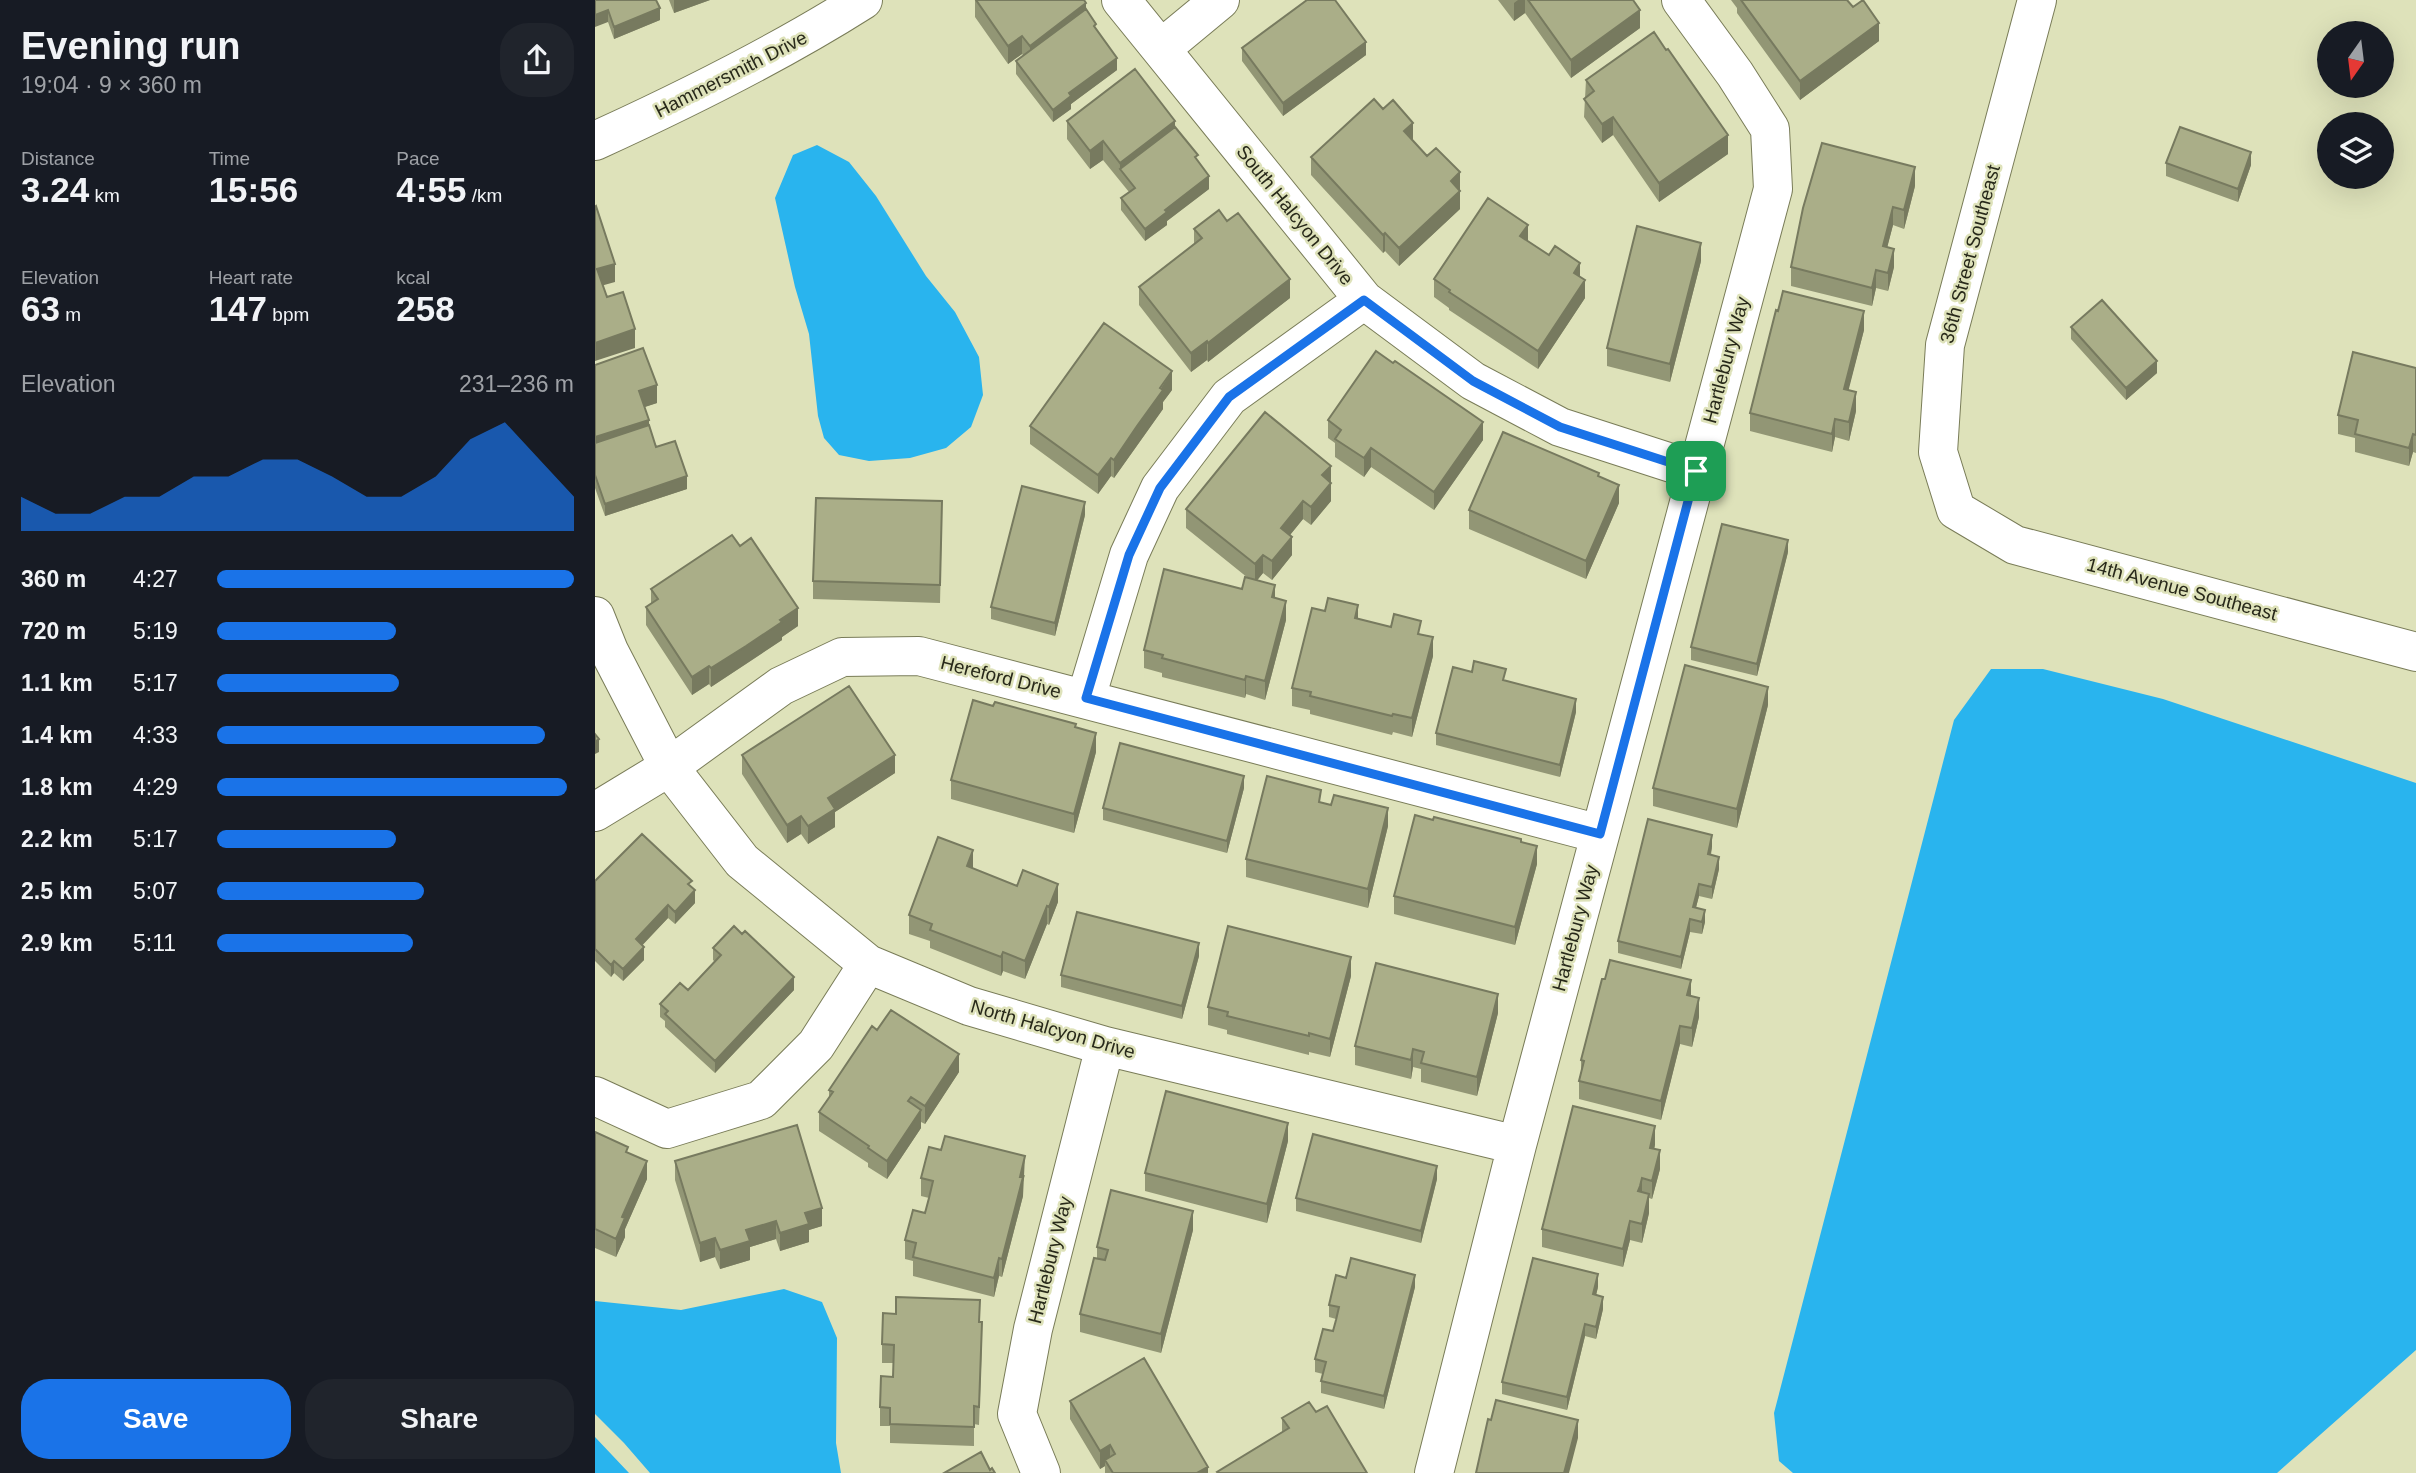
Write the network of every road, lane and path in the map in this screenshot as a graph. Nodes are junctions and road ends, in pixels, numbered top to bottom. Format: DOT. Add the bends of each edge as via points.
graph roads {
  1 [pos="863,0"];
  2 [pos="1121,0"];
  3 [pos="1220,0"];
  4 [pos="1681,0"];
  5 [pos="2037,0"];
  6 [pos="1162,48"];
  7 [pos="595,141"];
  8 [pos="1364,300"];
  9 [pos="1696,471"];
  10 [pos="1956,510"];
  11 [pos="595,616"];
  12 [pos="2416,652"];
  13 [pos="1086,698"];
  14 [pos="669,767"];
  15 [pos="595,812"];
  16 [pos="1600,834"];
  17 [pos="868,964"];
  18 [pos="1105,1046"];
  19 [pos="595,1096"];
  20 [pos="1517,1145"];
  21 [pos="1041,1473"];
  22 [pos="1434,1473"];
  1 -- 7 [label="street, Hammersmith Drive" via="818,29"];
  2 -- 6 [label="street, South Halcyon Drive"];
  3 -- 6 [label="street"];
  4 -- 9 [label="street, Hartlebury Way" via="1770,129 1773,189"];
  5 -- 10 [label="street, 36th Street Southeast" via="1945,345 1938,452"];
  6 -- 8 [label="street, South Halcyon Drive"];
  8 -- 9 [label="street, South Halcyon Drive" via="1473,381 1560,427"];
  8 -- 13 [label="street" via="1229,397 1160,488 1129,555"];
  9 -- 16 [label="street, Hartlebury Way"];
  10 -- 12 [label="street, 14th Avenue Southeast" via="2015,545"];
  11 -- 14 [label="street"];
  13 -- 14 [label="street, Hereford Drive" via="919,656 842,657 781,687"];
  13 -- 16 [label="street, Hereford Drive"];
  14 -- 15 [label="street, Hereford Drive"];
  14 -- 17 [label="street, North Halcyon Drive" via="742,861"];
  16 -- 20 [label="street, Hartlebury Way"];
  17 -- 18 [label="street, North Halcyon Drive" via="969,1006"];
  17 -- 19 [label="street" via="816,1045 761,1100 667,1129"];
  18 -- 20 [label="street, North Halcyon Drive"];
  18 -- 21 [label="street, Hartlebury Way" via="1033,1329 1017,1415"];
  20 -- 22 [label="street, Hartlebury Way"];
}
